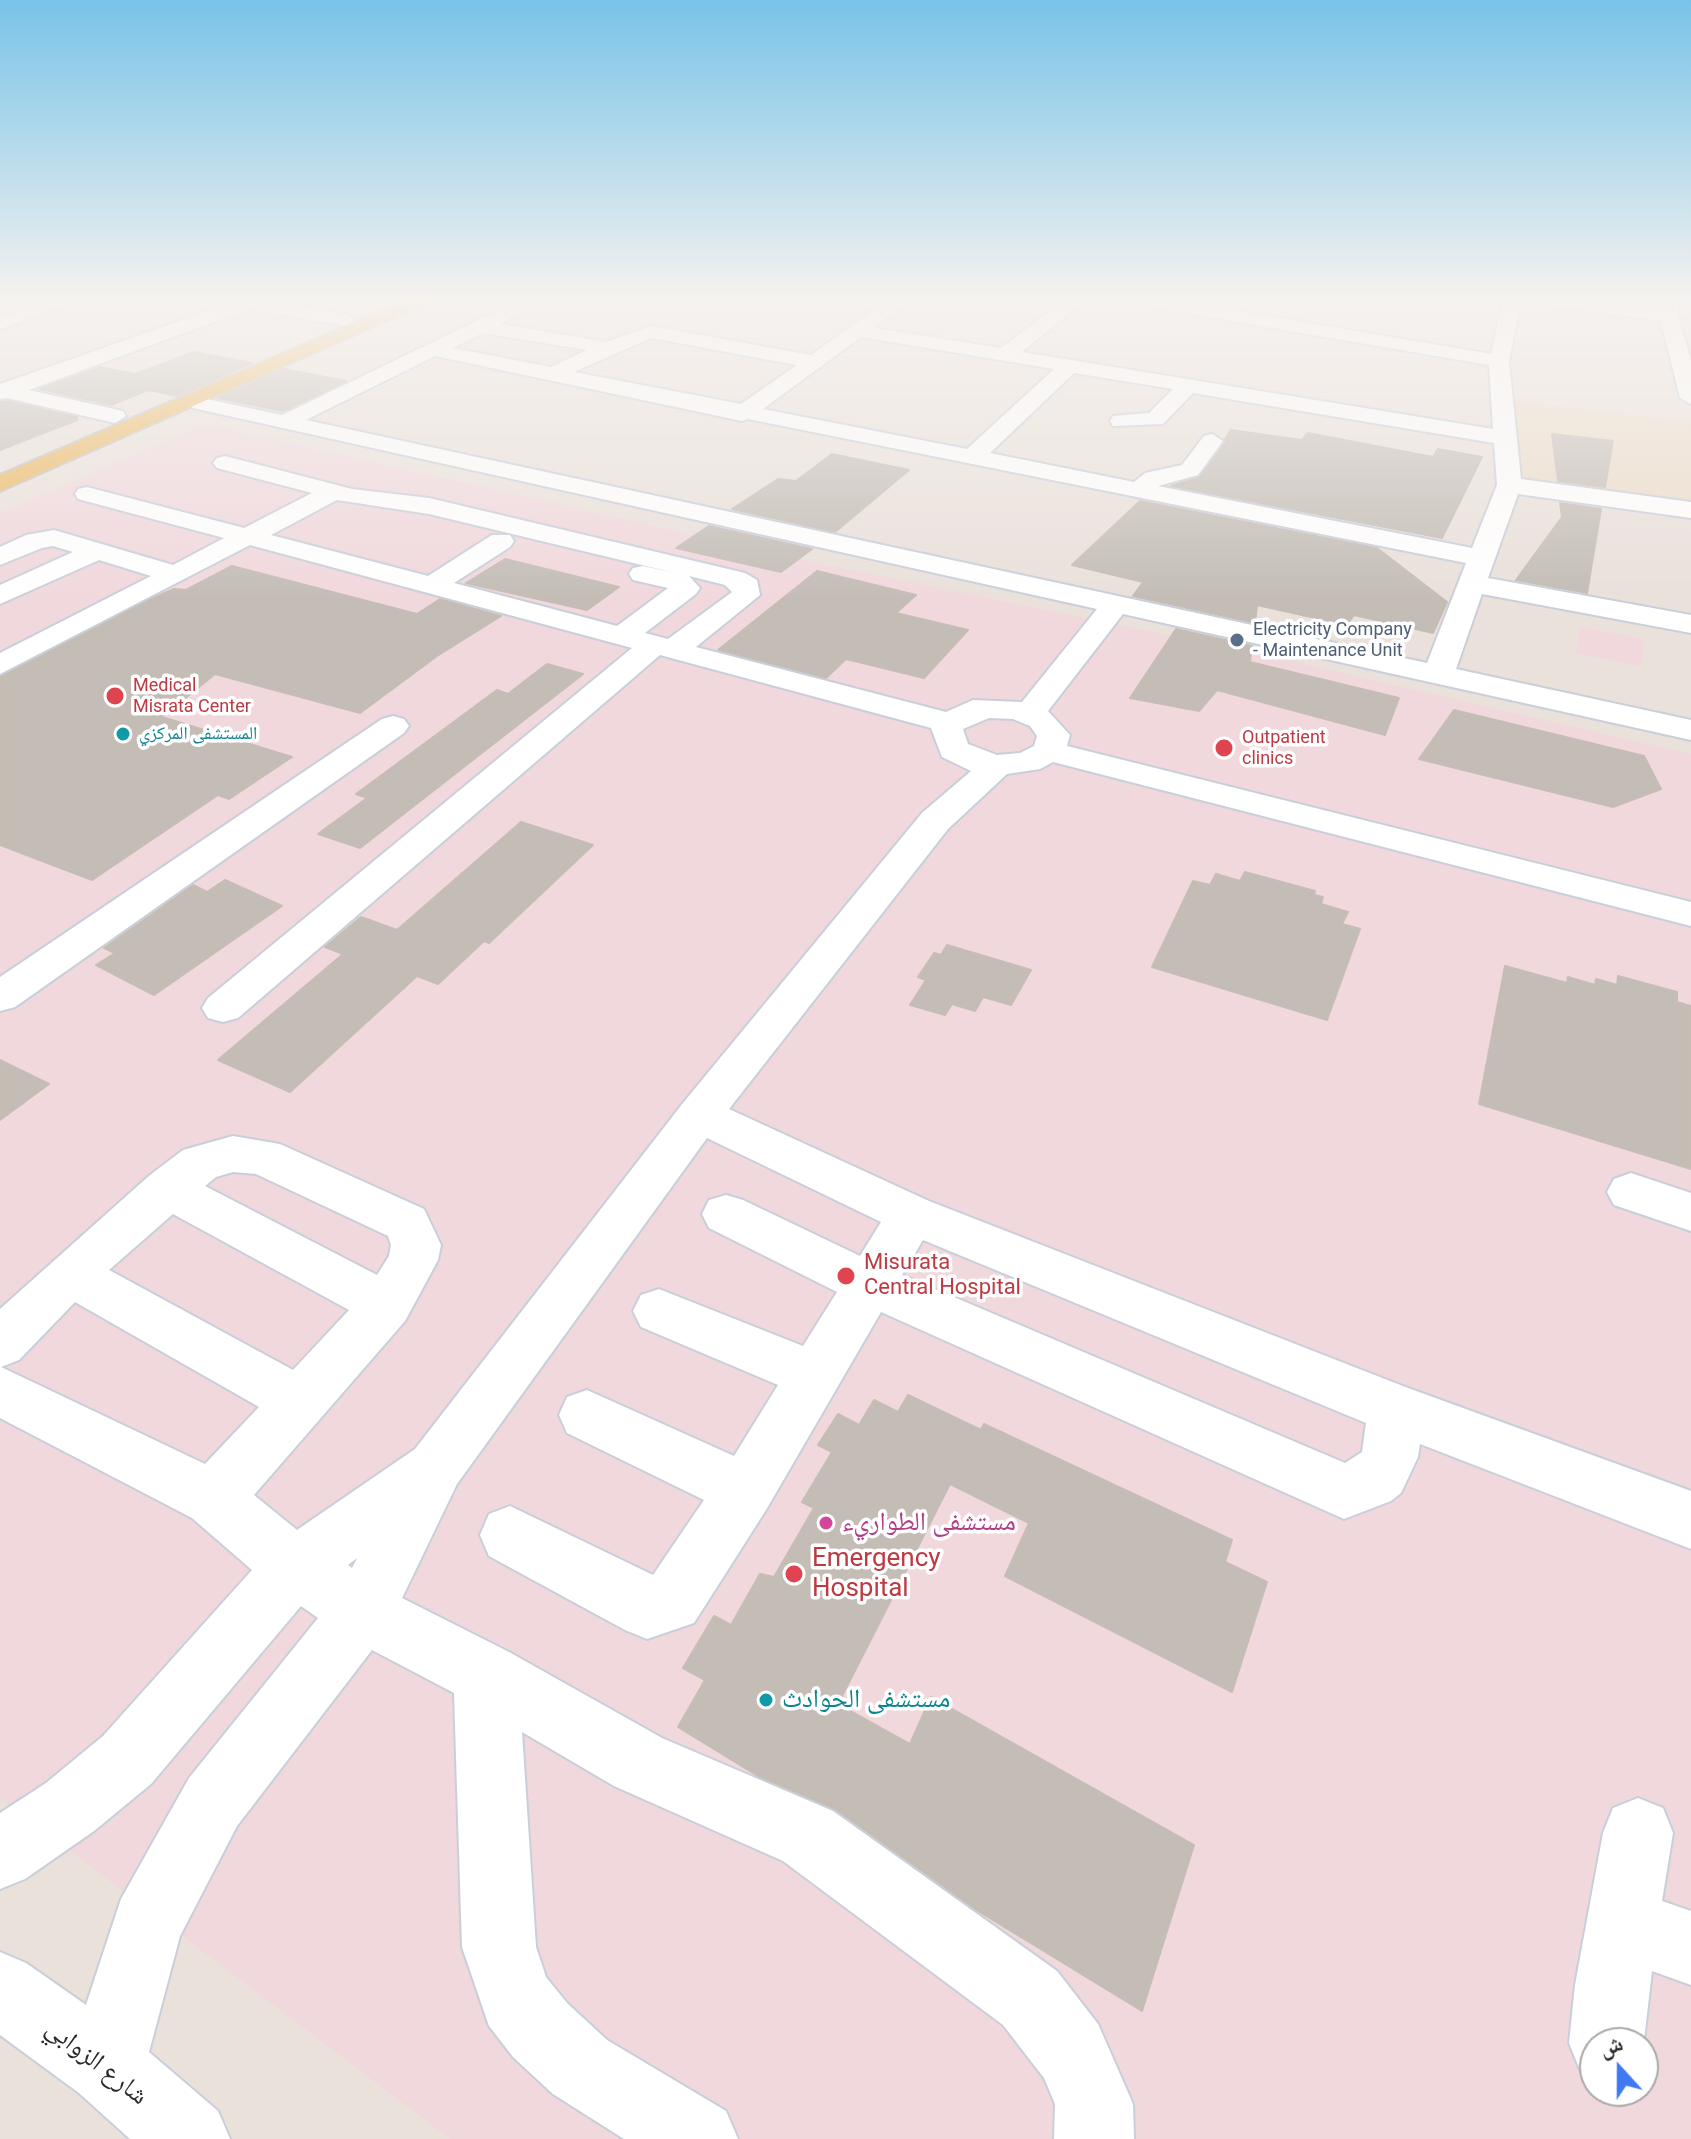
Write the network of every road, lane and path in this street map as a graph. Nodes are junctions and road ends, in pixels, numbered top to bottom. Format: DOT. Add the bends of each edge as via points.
graph roads {
  1 [pos="37,399"];
  2 [pos="156,399"];
  3 [pos="200,399"];
  4 [pos="333,399"];
  5 [pos="670,399"];
  6 [pos="763,399"];
  7 [pos="1034,399"];
  8 [pos="1175,399"];
  9 [pos="1267,399"];
  10 [pos="1503,399"];
  11 [pos="193,402"];
  12 [pos="742,414"];
  13 [pos="115,416"];
  14 [pos="287,421"];
  15 [pos="1121,421"];
  16 [pos="1507,438"];
  17 [pos="1212,441"];
  18 [pos="971,458"];
  19 [pos="225,463"];
  20 [pos="0,464"];
  21 [pos="0,484"];
  22 [pos="1509,485"];
  23 [pos="335,491"];
  24 [pos="1138,491"];
  25 [pos="87,494"];
  26 [pos="1691,510"];
  27 [pos="384,514"];
  28 [pos="285,517"];
  29 [pos="328,528"];
  30 [pos="246,537"];
  31 [pos="501,541"];
  32 [pos="97,551"];
  33 [pos="318,556"];
  34 [pos="0,557"];
  35 [pos="1478,571"];
  36 [pos="175,574"];
  37 [pos="431,586"];
  38 [pos="0,596"];
  39 [pos="480,599"];
  40 [pos="1102,601"];
  41 [pos="1691,624"];
  42 [pos="650,644"];
  43 [pos="0,665"];
  44 [pos="1439,673"];
  45 [pos="1018,711"];
  46 [pos="950,723"];
  47 [pos="393,726"];
  48 [pos="1691,730"];
  49 [pos="1049,751"];
  50 [pos="982,761"];
  51 [pos="1691,914"];
  52 [pos="0,997"];
  53 [pos="223,1008"];
  54 [pos="699,1115"];
  55 [pos="167,1188"];
  56 [pos="1631,1192"];
  57 [pos="1691,1212"];
  58 [pos="726,1214"];
  59 [pos="912,1215"];
  60 [pos="70,1274"];
  61 [pos="872,1285"];
  62 [pos="387,1305"];
  63 [pos="659,1311"];
  64 [pos="0,1344"];
  65 [pos="814,1375"];
  66 [pos="0,1391"];
  67 [pos="301,1403"];
  68 [pos="1396,1409"];
  69 [pos="587,1415"];
  70 [pos="437,1465"];
  71 [pos="745,1490"];
  72 [pos="213,1498"];
  73 [pos="1691,1520"];
  74 [pos="510,1535"];
  75 [pos="295,1567"];
  76 [pos="363,1611"];
  77 [pos="486,1675"];
  78 [pos="1638,1833"];
  79 [pos="0,1854"];
  80 [pos="1622,1924"];
  81 [pos="1691,1948"];
  82 [pos="0,1989"];
  83 [pos="1609,2027"];
  84 [pos="106,2066"];
  85 [pos="190,2139"];
  86 [pos="698,2139"];
  87 [pos="1094,2139"];
  1 -- 13 [label="street"];
  2 -- 13 [label="main road"];
  3 -- 11 [label="main road"];
  4 -- 14 [label="street"];
  5 -- 12 [label="street"];
  6 -- 12 [label="street"];
  7 -- 18 [label="street"];
  8 -- 15 [label="street" via="1155,419"];
  9 -- 16 [label="street"];
  10 -- 16 [label="street"];
  11 -- 14 [label="street"];
  11 -- 21 [label="main road"];
  12 -- 18 [label="street"];
  13 -- 20 [label="main road"];
  14 -- 40 [label="street"];
  16 -- 22 [label="street"];
  17 -- 24 [label="street" via="1190,470 1154,478"];
  18 -- 24 [label="street"];
  19 -- 23 [label="street"];
  22 -- 26 [label="street"];
  22 -- 35 [label="street"];
  23 -- 28 [label="street"];
  23 -- 42 [label="street" via="429,506 747,586 746,595"];
  24 -- 35 [label="street"];
  25 -- 30 [label="street"];
  27 -- 31 [label="street"];
  28 -- 29 [label="street"];
  28 -- 30 [label="street"];
  30 -- 33 [label="street"];
  30 -- 36 [label="street"];
  31 -- 37 [label="street"];
  31 -- 42 [label="street" via="685,585"];
  32 -- 34 [label="street" via="54,538"];
  32 -- 36 [label="street"];
  32 -- 38 [label="street"];
  33 -- 37 [label="street"];
  33 -- 39 [label="street" via="310,573 315,581 426,611"];
  35 -- 41 [label="street"];
  35 -- 44 [label="street"];
  36 -- 43 [label="street"];
  37 -- 39 [label="street"];
  39 -- 42 [label="street"];
  40 -- 44 [label="street"];
  40 -- 45 [label="street"];
  42 -- 46 [label="street"];
  42 -- 53 [label="street"];
  44 -- 48 [label="street"];
  45 -- 46 [label="street" via="973,710"];
  45 -- 49 [label="street" via="1041,719 1054,735"];
  46 -- 50 [label="street" via="947,741"];
  47 -- 52 [label="street"];
  49 -- 50 [label="street" via="1028,762"];
  49 -- 51 [label="street"];
  50 -- 54 [label="street"];
  54 -- 59 [label="street"];
  54 -- 70 [label="street"];
  55 -- 60 [label="street"];
  55 -- 62 [label="street"];
  55 -- 62 [label="street" via="200,1163 246,1154 407,1223 416,1245 413,1260"];
  56 -- 57 [label="street"];
  58 -- 61 [label="street"];
  59 -- 61 [label="street"];
  59 -- 68 [label="street"];
  60 -- 64 [label="street"];
  60 -- 67 [label="street"];
  61 -- 65 [label="street"];
  61 -- 68 [label="street" via="1344,1491 1381,1474 1393,1444"];
  62 -- 67 [label="street"];
  63 -- 65 [label="street"];
  65 -- 71 [label="street"];
  66 -- 72 [label="street"];
  67 -- 72 [label="street"];
  68 -- 73 [label="street"];
  69 -- 71 [label="street"];
  70 -- 75 [label="street"];
  70 -- 76 [label="street"];
  71 -- 74 [label="street" via="672,1601 660,1606 647,1608"];
  72 -- 75 [label="street"];
  75 -- 76 [label="street"];
  75 -- 79 [label="street" via="127,1760"];
  76 -- 77 [label="street"];
  76 -- 84 [label="street" via="213,1802 147,1925"];
  77 -- 86 [label="street" via="499,1947 516,1999 580,2067"];
  77 -- 87 [label="street" via="638,1762 808,1836 1030,1998 1071,2051 1094,2104"];
  78 -- 80 [label="street"];
  80 -- 81 [label="street"];
  80 -- 83 [label="street"];
  82 -- 84 [label="street, شارع الزوابي"];
  84 -- 85 [label="street, شارع الزوابي"];
}
